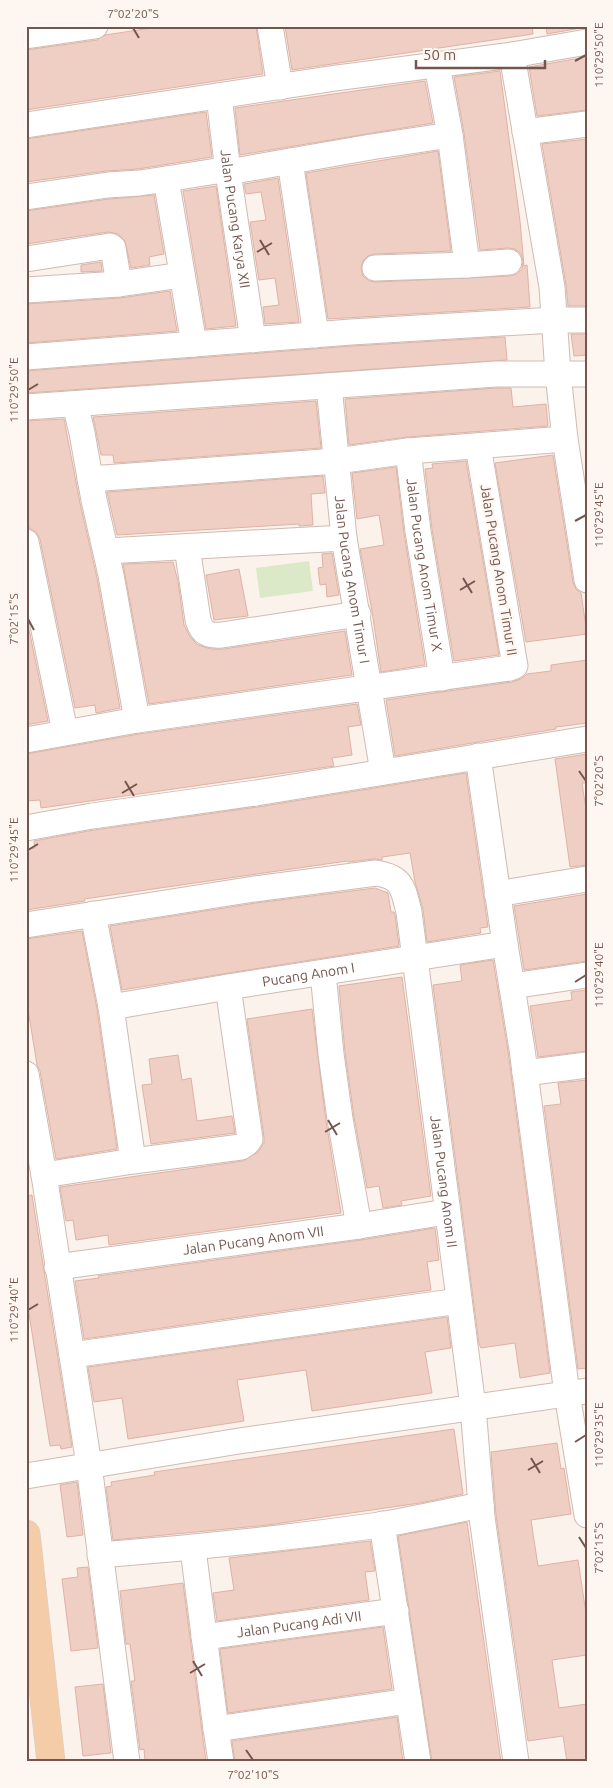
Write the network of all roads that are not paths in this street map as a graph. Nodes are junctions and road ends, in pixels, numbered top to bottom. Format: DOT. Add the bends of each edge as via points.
graph roads {
  1 [pos="95,26"];
  2 [pos="270,26"];
  3 [pos="586,26"];
  4 [pos="587,30"];
  5 [pos="26,36"];
  6 [pos="587,42"];
  7 [pos="512,55"];
  8 [pos="437,65"];
  9 [pos="280,87"];
  10 [pos="219,96"];
  11 [pos="587,124"];
  12 [pos="26,125"];
  13 [pos="525,132"];
  14 [pos="450,135"];
  15 [pos="290,160"];
  16 [pos="228,172"];
  17 [pos="166,179"];
  18 [pos="26,197"];
  19 [pos="26,259"];
  20 [pos="509,262"];
  21 [pos="467,265"];
  22 [pos="375,268"];
  23 [pos="182,275"];
  24 [pos="119,284"];
  25 [pos="26,290"];
  26 [pos="554,320"];
  27 [pos="587,320"];
  28 [pos="316,335"];
  29 [pos="253,340"];
  30 [pos="194,344"];
  31 [pos="26,356"];
  32 [pos="558,374"];
  33 [pos="587,374"];
  34 [pos="329,386"];
  35 [pos="75,404"];
  36 [pos="26,407"];
  37 [pos="478,446"];
  38 [pos="573,448"];
  39 [pos="408,451"];
  40 [pos="337,461"];
  41 [pos="90,479"];
  42 [pos="344,538"];
  43 [pos="26,542"];
  44 [pos="187,547"];
  45 [pos="106,551"];
  46 [pos="587,580"];
  47 [pos="358,614"];
  48 [pos="442,678"];
  49 [pos="369,688"];
  50 [pos="137,720"];
  51 [pos="65,732"];
  52 [pos="587,739"];
  53 [pos="26,740"];
  54 [pos="478,756"];
  55 [pos="383,772"];
  56 [pos="26,828"];
  57 [pos="587,880"];
  58 [pos="497,894"];
  59 [pos="93,914"];
  60 [pos="26,925"];
  61 [pos="505,944"];
  62 [pos="414,958"];
  63 [pos="323,973"];
  64 [pos="587,975"];
  65 [pos="228,986"];
  66 [pos="512,986"];
  67 [pos="111,1008"];
  68 [pos="587,1065"];
  69 [pos="525,1073"];
  70 [pos="26,1074"];
  71 [pos="133,1161"];
  72 [pos="44,1176"];
  73 [pos="446,1212"];
  74 [pos="359,1226"];
  75 [pos="57,1267"];
  76 [pos="459,1301"];
  77 [pos="72,1355"];
  78 [pos="577,1392"];
  79 [pos="473,1407"];
  80 [pos="89,1465"];
  81 [pos="26,1476"];
  82 [pos="481,1505"];
  83 [pos="586,1510"];
  84 [pos="382,1524"];
  85 [pos="26,1534"];
  86 [pos="193,1548"];
  87 [pos="100,1555"];
  88 [pos="396,1611"];
  89 [pos="204,1637"];
  90 [pos="409,1701"];
  91 [pos="216,1729"];
  92 [pos="51,1762"];
  93 [pos="127,1762"];
  94 [pos="221,1762"];
  95 [pos="418,1762"];
  96 [pos="516,1762"];
  1 -- 5 [label="street"];
  2 -- 9 [label="street"];
  3 -- 4 [label="street"];
  6 -- 7 [label="street"];
  7 -- 8 [label="street"];
  7 -- 13 [label="street"];
  8 -- 9 [label="street"];
  8 -- 14 [label="street"];
  9 -- 10 [label="street"];
  10 -- 12 [label="street"];
  10 -- 16 [label="street, Jalan Pucang Karya XII"];
  11 -- 13 [label="street"];
  13 -- 26 [label="street" via="552,287"];
  14 -- 15 [label="street"];
  14 -- 21 [label="street"];
  15 -- 16 [label="street"];
  15 -- 28 [label="street"];
  16 -- 17 [label="street" via="223,170"];
  16 -- 29 [label="street, Jalan Pucang Karya XII"];
  17 -- 18 [label="street"];
  17 -- 23 [label="street"];
  19 -- 24 [label="street" via="110,246"];
  20 -- 21 [label="street"];
  21 -- 22 [label="street"];
  23 -- 24 [label="street"];
  23 -- 30 [label="street"];
  24 -- 25 [label="street"];
  26 -- 27 [label="street"];
  26 -- 28 [label="street"];
  26 -- 32 [label="street"];
  28 -- 29 [label="street"];
  29 -- 30 [label="street"];
  30 -- 31 [label="street"];
  32 -- 33 [label="street"];
  32 -- 34 [label="street" via="496,374"];
  32 -- 38 [label="street"];
  34 -- 35 [label="street"];
  34 -- 40 [label="street, Jalan Pucang Anom Timur I"];
  35 -- 36 [label="street"];
  35 -- 41 [label="street"];
  37 -- 38 [label="street"];
  37 -- 39 [label="street"];
  37 -- 48 [label="street, Jalan Pucang Anom Timur II" via="515,666"];
  38 -- 46 [label="street"];
  39 -- 40 [label="street"];
  39 -- 48 [label="street, Jalan Pucang Anom Timur X"];
  40 -- 41 [label="street"];
  40 -- 42 [label="street, Jalan Pucang Anom Timur I"];
  41 -- 45 [label="street"];
  42 -- 44 [label="street"];
  42 -- 47 [label="street, Jalan Pucang Anom Timur I"];
  43 -- 51 [label="street"];
  44 -- 45 [label="street"];
  44 -- 47 [label="street" via="198,620 208,634 222,635"];
  45 -- 50 [label="street"];
  47 -- 49 [label="street, Jalan Pucang Anom Timur I"];
  48 -- 49 [label="street, Jalan Pucang Anom Timur II"];
  49 -- 50 [label="street, Jalan Pucang Anom Timur II"];
  49 -- 55 [label="street, Jalan Pucang Anom Timur I"];
  50 -- 51 [label="street, Jalan Pucang Anom Timur II"];
  51 -- 53 [label="street, Jalan Pucang Anom Timur II"];
  52 -- 54 [label="street"];
  54 -- 55 [label="street"];
  54 -- 58 [label="street"];
  55 -- 56 [label="street"];
  57 -- 58 [label="street"];
  58 -- 61 [label="street"];
  59 -- 60 [label="street"];
  59 -- 62 [label="street, Jalan Pucang Anom II" via="376,873 396,879 401,885 409,912"];
  59 -- 67 [label="street"];
  61 -- 62 [label="street, Pucang Anom I"];
  61 -- 66 [label="street"];
  62 -- 63 [label="street, Pucang Anom I"];
  62 -- 73 [label="street, Jalan Pucang Anom II"];
  63 -- 65 [label="street, Pucang Anom I"];
  63 -- 74 [label="street" via="330,1054"];
  64 -- 66 [label="street"];
  65 -- 67 [label="street, Pucang Anom I"];
  65 -- 71 [label="street" via="249,1142 241,1147"];
  66 -- 69 [label="street"];
  67 -- 71 [label="street"];
  68 -- 69 [label="street"];
  69 -- 78 [label="street"];
  70 -- 72 [label="street"];
  71 -- 72 [label="street"];
  72 -- 75 [label="street"];
  73 -- 74 [label="street, Jalan Pucang Anom VII"];
  73 -- 76 [label="street, Jalan Pucang Anom II"];
  74 -- 75 [label="street, Jalan Pucang Anom VII"];
  75 -- 77 [label="street"];
  76 -- 77 [label="street"];
  76 -- 79 [label="street, Jalan Pucang Anom II"];
  77 -- 80 [label="street"];
  78 -- 79 [label="street"];
  78 -- 83 [label="street"];
  79 -- 80 [label="street"];
  79 -- 82 [label="street, Jalan Pucang Anom II"];
  80 -- 81 [label="street"];
  80 -- 87 [label="street"];
  82 -- 84 [label="street"];
  82 -- 96 [label="street, Jalan Pucang Anom II"];
  84 -- 86 [label="street"];
  84 -- 88 [label="street"];
  85 -- 92 [label="main road"];
  86 -- 87 [label="street"];
  86 -- 89 [label="street"];
  87 -- 93 [label="street"];
  88 -- 89 [label="street, Jalan Pucang Adi VII"];
  88 -- 90 [label="street"];
  89 -- 91 [label="street"];
  90 -- 91 [label="street"];
  90 -- 95 [label="street"];
  91 -- 94 [label="street"];
}
